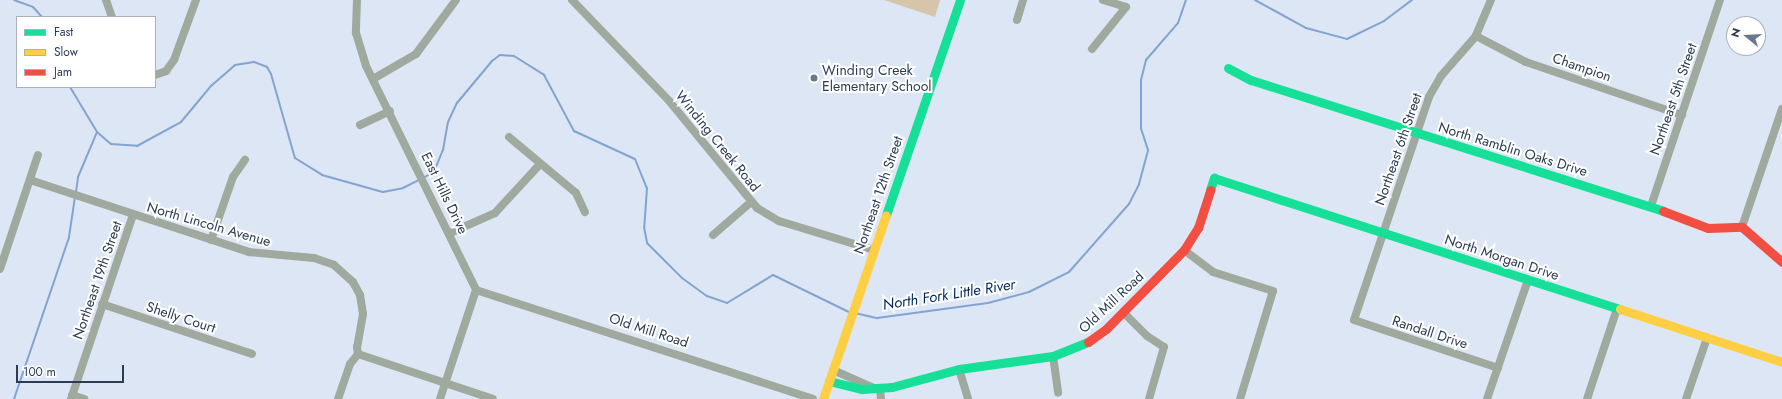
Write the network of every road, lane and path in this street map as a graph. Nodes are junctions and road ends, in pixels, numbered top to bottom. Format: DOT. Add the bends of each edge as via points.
graph roads {
  1 [pos="106,0"];
  2 [pos="196,0"];
  3 [pos="357,0"];
  4 [pos="456,0"];
  5 [pos="572,0"];
  6 [pos="960,0"];
  7 [pos="1023,0"];
  8 [pos="1103,0"];
  9 [pos="1491,0"];
  10 [pos="1720,0"];
  11 [pos="112,16"];
  12 [pos="1017,20"];
  13 [pos="1476,36"];
  14 [pos="1092,49"];
  15 [pos="1228,68"];
  16 [pos="156,75"];
  17 [pos="373,79"];
  18 [pos="1782,109"];
  19 [pos="390,111"];
  20 [pos="1682,115"];
  21 [pos="360,125"];
  22 [pos="1417,133"];
  23 [pos="509,137"];
  24 [pos="38,155"];
  25 [pos="245,160"];
  26 [pos="540,164"];
  27 [pos="1214,178"];
  28 [pos="30,180"];
  29 [pos="751,202"];
  30 [pos="1651,206"];
  31 [pos="585,212"];
  32 [pos="134,215"];
  33 [pos="1742,226"];
  34 [pos="450,233"];
  35 [pos="1384,234"];
  36 [pos="713,235"];
  37 [pos="211,240"];
  38 [pos="874,250"];
  39 [pos="1184,250"];
  40 [pos="1782,262"];
  41 [pos="1,264"];
  42 [pos="1528,280"];
  43 [pos="476,290"];
  44 [pos="102,304"];
  45 [pos="1617,309"];
  46 [pos="1124,312"];
  47 [pos="1354,320"];
  48 [pos="1707,338"];
  49 [pos="252,354"];
  50 [pos="358,354"];
  51 [pos="1054,356"];
  52 [pos="1782,362"];
  53 [pos="1498,368"];
  54 [pos="959,369"];
  55 [pos="833,370"];
  56 [pos="829,381"];
  57 [pos="446,383"];
  58 [pos="877,388"];
  59 [pos="1058,393"];
  60 [pos="71,397"];
  61 [pos="84,399"];
  62 [pos="338,399"];
  63 [pos="440,399"];
  64 [pos="493,399"];
  65 [pos="813,399"];
  66 [pos="823,399"];
  67 [pos="881,399"];
  68 [pos="968,399"];
  69 [pos="1149,399"];
  70 [pos="1240,399"];
  71 [pos="1487,399"];
  72 [pos="1587,399"];
  73 [pos="1686,399"];
  1 -- 11 [label="street"];
  2 -- 16 [label="street" via="174,60 166,71"];
  3 -- 17 [label="street, East Hills Drive" via="358,41"];
  4 -- 17 [label="street" via="416,54"];
  5 -- 29 [label="street, Winding Creek Road" via="670,102"];
  6 -- 38 [label="street, Northeast 12th Street"];
  7 -- 12 [label="street"];
  8 -- 14 [label="street" via="1126,8"];
  9 -- 13 [label="street, Northeast 6th Street"];
  10 -- 20 [label="street, Northeast 5th Street"];
  13 -- 20 [label="street, Champion" via="1526,62"];
  13 -- 22 [label="street, Northeast 6th Street" via="1434,87"];
  15 -- 22 [label="street, North Ramblin Oaks Drive" via="1251,80"];
  17 -- 19 [label="street, East Hills Drive"];
  18 -- 33 [label="street"];
  19 -- 21 [label="street"];
  19 -- 34 [label="street, East Hills Drive"];
  20 -- 30 [label="street, Northeast 5th Street"];
  22 -- 30 [label="street, North Ramblin Oaks Drive"];
  22 -- 35 [label="street, Northeast 6th Street"];
  23 -- 26 [label="street"];
  24 -- 28 [label="street"];
  25 -- 37 [label="street" via="233,177"];
  26 -- 31 [label="street" via="576,193"];
  26 -- 34 [label="street" via="495,213"];
  27 -- 35 [label="street, North Morgan Drive"];
  27 -- 39 [label="street, Old Mill Road" via="1198,228"];
  28 -- 32 [label="street, North Lincoln Avenue"];
  28 -- 41 [label="street"];
  29 -- 36 [label="street"];
  29 -- 38 [label="street, Winding Creek Road" via="779,220"];
  30 -- 33 [label="street, North Ramblin Oaks Drive" via="1708,228"];
  32 -- 37 [label="street, North Lincoln Avenue"];
  32 -- 44 [label="street, Northeast 19th Street"];
  33 -- 40 [label="street" via="1774,258"];
  34 -- 43 [label="street, East Hills Drive"];
  35 -- 42 [label="street, North Morgan Drive"];
  35 -- 47 [label="street, Northeast 6th Street"];
  37 -- 50 [label="street, North Lincoln Avenue" via="262,255 322,260 340,269 353,282 362,302 363,321 356,347"];
  38 -- 55 [label="street, Northeast 12th Street"];
  39 -- 46 [label="street, Old Mill Road"];
  39 -- 70 [label="street" via="1213,272 1273,291"];
  42 -- 45 [label="street, North Morgan Drive"];
  42 -- 53 [label="street"];
  43 -- 57 [label="street"];
  43 -- 65 [label="street, Old Mill Road"];
  44 -- 49 [label="street, Shelly Court"];
  44 -- 60 [label="street, Northeast 19th Street"];
  45 -- 48 [label="street, North Morgan Drive"];
  45 -- 72 [label="street"];
  46 -- 51 [label="street, Old Mill Road" via="1092,341"];
  46 -- 69 [label="street" via="1147,336 1164,347"];
  47 -- 53 [label="street, Randall Drive"];
  48 -- 52 [label="street, North Morgan Drive"];
  48 -- 73 [label="street"];
  50 -- 57 [label="street"];
  50 -- 62 [label="street" via="350,364"];
  51 -- 54 [label="street, Old Mill Road"];
  51 -- 59 [label="street"];
  53 -- 71 [label="street"];
  54 -- 58 [label="street, Old Mill Road"];
  54 -- 68 [label="street"];
  55 -- 56 [label="street, Northeast 12th Street"];
  55 -- 58 [label="street"];
  56 -- 58 [label="street, Old Mill Road" via="862,389"];
  56 -- 66 [label="street, Northeast 12th Street"];
  57 -- 63 [label="street"];
  57 -- 64 [label="street"];
  58 -- 67 [label="street"];
  60 -- 61 [label="street"];
}
